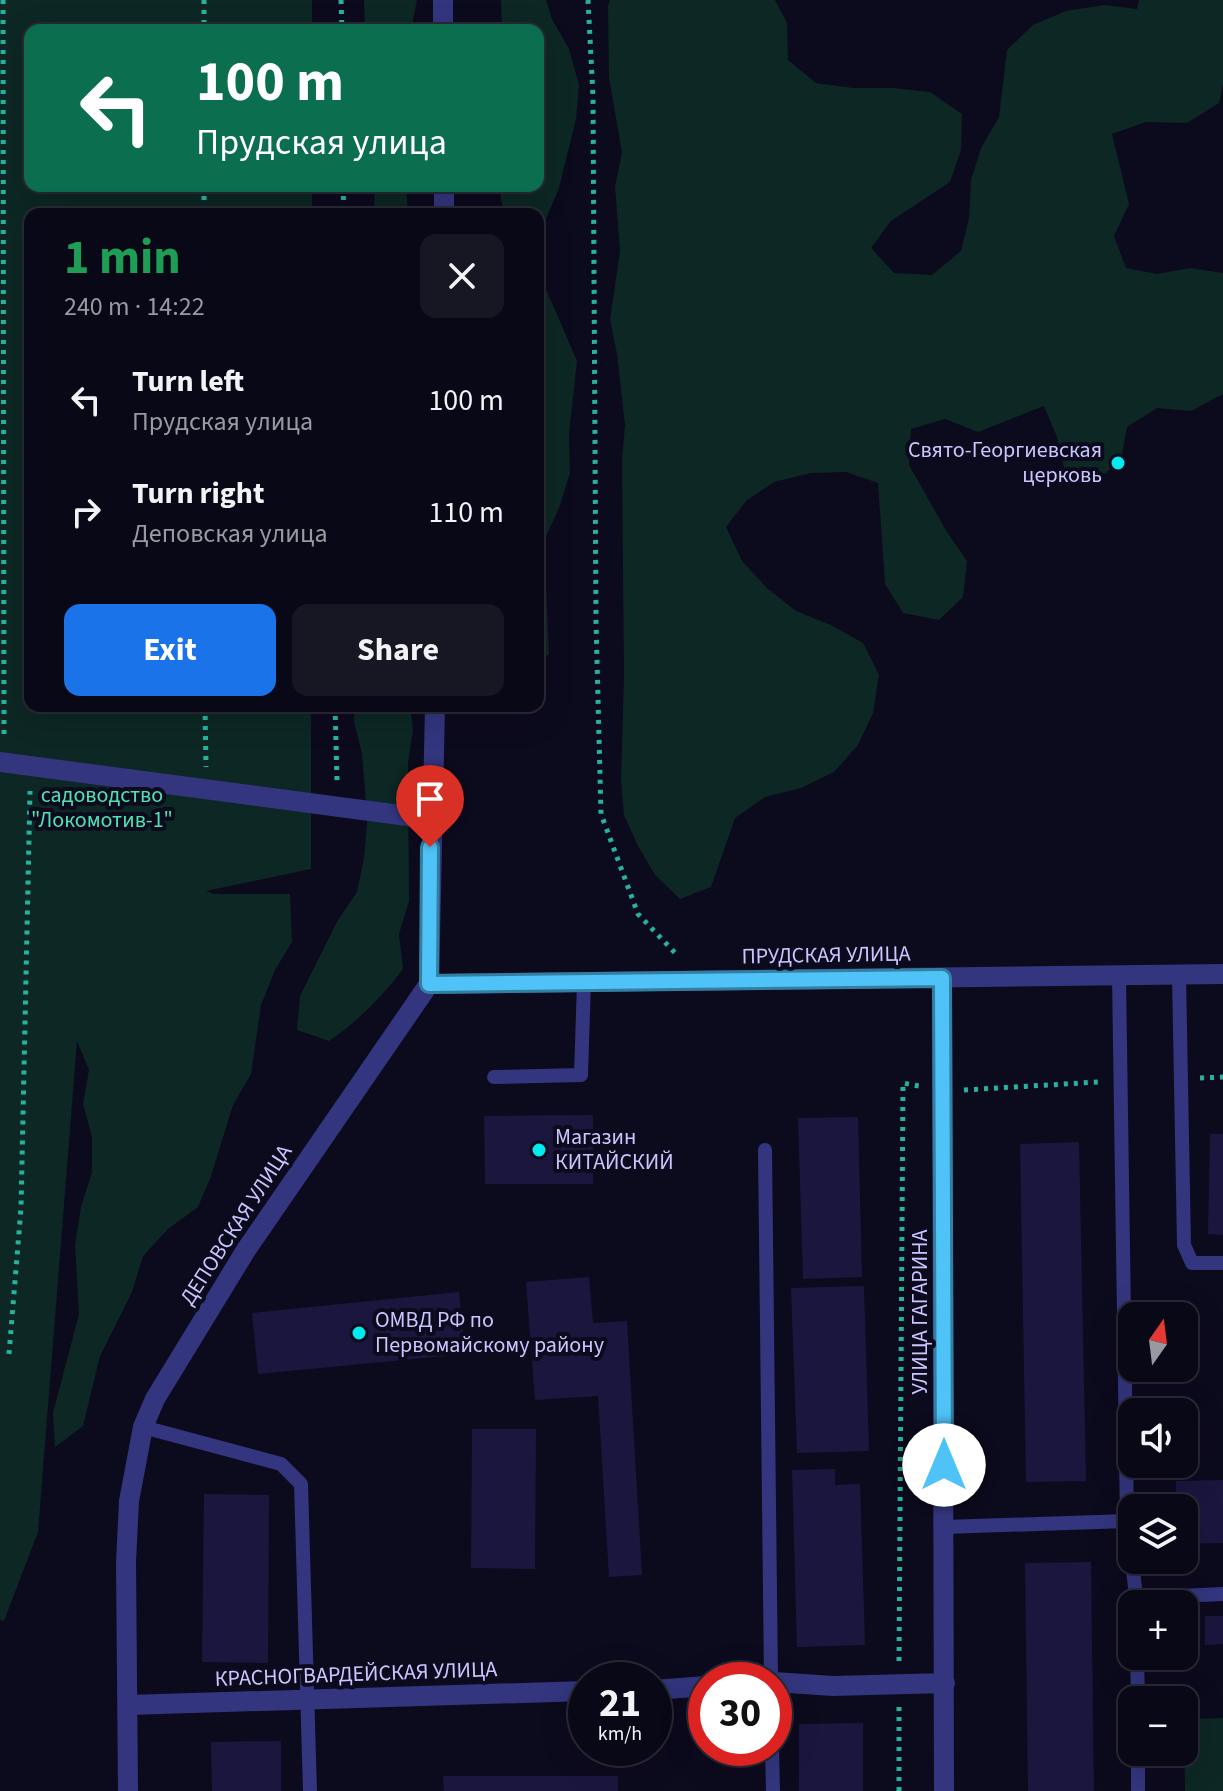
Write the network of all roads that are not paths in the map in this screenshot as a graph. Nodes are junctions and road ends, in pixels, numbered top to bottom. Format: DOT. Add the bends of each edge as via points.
graph roads {
  1 [pos="443,0"];
  2 [pos="443,24"];
  3 [pos="435,712"];
  4 [pos="2,762"];
  5 [pos="430,819"];
  6 [pos="1223,974"];
  7 [pos="1179,975"];
  8 [pos="1119,976"];
  9 [pos="942,978"];
  10 [pos="584,982"];
  11 [pos="429,984"];
  12 [pos="494,1077"];
  13 [pos="765,1150"];
  14 [pos="1223,1263"];
  15 [pos="143,1427"];
  16 [pos="1127,1494"];
  17 [pos="1118,1521"];
  18 [pos="944,1527"];
  19 [pos="1223,1594"];
  20 [pos="1198,1596"];
  21 [pos="773,1662"];
  22 [pos="792,1683"];
  23 [pos="945,1683"];
  24 [pos="568,1692"];
  25 [pos="307,1700"];
  26 [pos="128,1705"];
  27 [pos="772,1766"];
  28 [pos="1138,1766"];
  29 [pos="128,1791"];
  30 [pos="310,1791"];
  31 [pos="773,1791"];
  32 [pos="944,1791"];
  33 [pos="1138,1791"];
  1 -- 2 [label="street"];
  3 -- 5 [label="street"];
  4 -- 5 [label="street"];
  5 -- 11 [label="street"];
  6 -- 7 [label="street, ПРУДСКАЯ УЛИЦА"];
  7 -- 8 [label="street, ПРУДСКАЯ УЛИЦА"];
  7 -- 14 [label="lane" via="1184,1245 1192,1263"];
  8 -- 9 [label="street, ПРУДСКАЯ УЛИЦА"];
  8 -- 16 [label="lane"];
  9 -- 10 [label="street, ПРУДСКАЯ УЛИЦА"];
  9 -- 18 [label="street, УЛИЦА ГАГАРИНА"];
  10 -- 11 [label="street, ПРУДСКАЯ УЛИЦА"];
  10 -- 12 [label="lane" via="581,1075"];
  11 -- 15 [label="street, ДЕПОВСКАЯ УЛИЦА" via="246,1250"];
  13 -- 21 [label="lane"];
  15 -- 25 [label="lane" via="281,1464 301,1484"];
  15 -- 26 [label="street, ДЕПОВСКАЯ УЛИЦА" via="129,1501"];
  17 -- 18 [label="lane"];
  18 -- 23 [label="street, УЛИЦА ГАГАРИНА"];
  19 -- 20 [label="lane"];
  22 -- 23 [label="street"];
  23 -- 32 [label="street, УЛИЦА ГАГАРИНА"];
  24 -- 25 [label="street, КРАСНОГВАРДЕЙСКАЯ УЛИЦА"];
  25 -- 26 [label="street, КРАСНОГВАРДЕЙСКАЯ УЛИЦА"];
  25 -- 30 [label="lane"];
  26 -- 29 [label="street, ДЕПОВСКАЯ УЛИЦА"];
  27 -- 31 [label="lane"];
  28 -- 33 [label="lane"];
}
